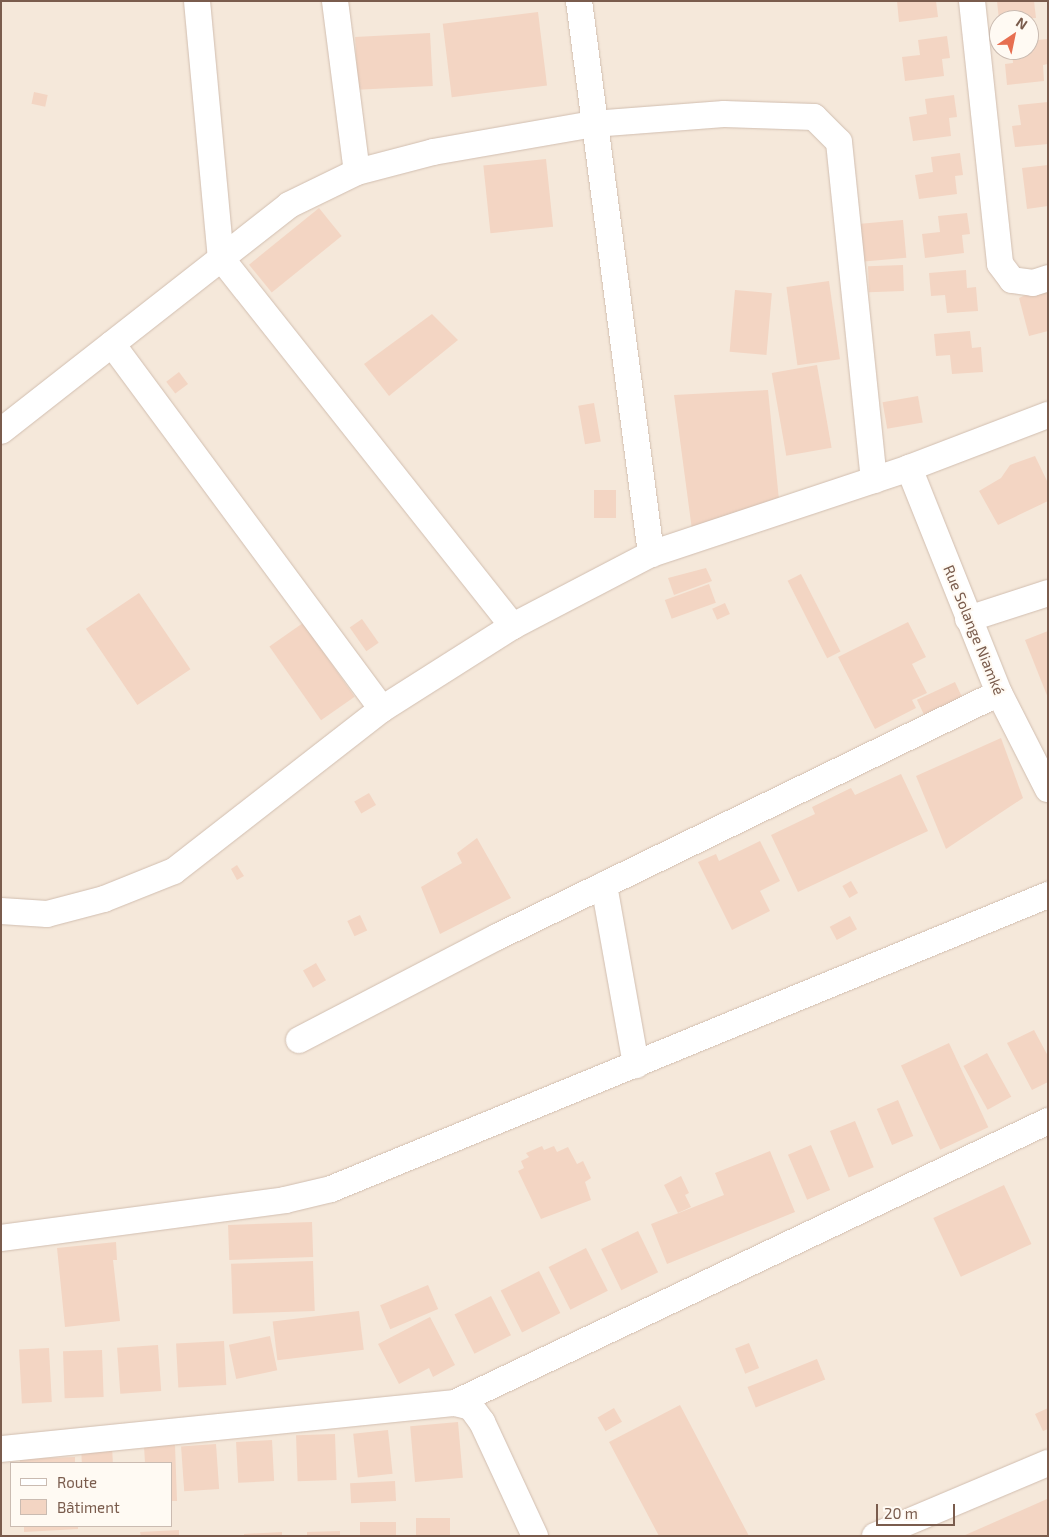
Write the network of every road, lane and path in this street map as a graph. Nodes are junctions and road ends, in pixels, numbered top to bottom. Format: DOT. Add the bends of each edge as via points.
graph roads {
  1 [pos="197,1"];
  2 [pos="335,1"];
  3 [pos="580,1"];
  4 [pos="972,1"];
  5 [pos="593,124"];
  6 [pos="357,172"];
  7 [pos="221,258"];
  8 [pos="1048,278"];
  9 [pos="112,344"];
  10 [pos="1048,415"];
  11 [pos="1,431"];
  12 [pos="909,468"];
  13 [pos="874,480"];
  14 [pos="651,554"];
  15 [pos="1048,593"];
  16 [pos="968,619"];
  17 [pos="513,626"];
  18 [pos="999,693"];
  19 [pos="382,709"];
  20 [pos="1048,789"];
  21 [pos="604,885"];
  22 [pos="1048,895"];
  23 [pos="1,911"];
  24 [pos="299,1040"];
  25 [pos="636,1065"];
  26 [pos="1048,1121"];
  27 [pos="1,1238"];
  28 [pos="455,1403"];
  29 [pos="1,1449"];
  30 [pos="1048,1463"];
  31 [pos="535,1536"];
  32 [pos="876,1536"];
  1 -- 7 [label="street"];
  2 -- 6 [label="street"];
  3 -- 5 [label="street"];
  4 -- 8 [label="street" via="1000,264 1012,280 1033,283"];
  5 -- 6 [label="street" via="433,152"];
  5 -- 13 [label="street" via="724,114 814,117 839,142"];
  5 -- 14 [label="street"];
  6 -- 7 [label="street" via="289,205"];
  7 -- 9 [label="street"];
  7 -- 17 [label="street"];
  9 -- 11 [label="street"];
  9 -- 19 [label="street"];
  10 -- 12 [label="street"];
  12 -- 13 [label="street"];
  12 -- 16 [label="street, Rue Solange Niamké"];
  13 -- 14 [label="street"];
  14 -- 17 [label="street"];
  15 -- 16 [label="street"];
  16 -- 18 [label="street, Rue Solange Niamké"];
  17 -- 19 [label="street"];
  18 -- 20 [label="street, Rue Solange Niamké"];
  18 -- 21 [label="street"];
  19 -- 23 [label="street" via="174,871 104,899 47,914"];
  21 -- 24 [label="street"];
  21 -- 25 [label="street"];
  22 -- 25 [label="street"];
  25 -- 27 [label="street" via="331,1189 285,1200"];
  26 -- 28 [label="street"];
  28 -- 29 [label="street"];
  28 -- 31 [label="street" via="471,1407 482,1422"];
  30 -- 32 [label="street"];
}
